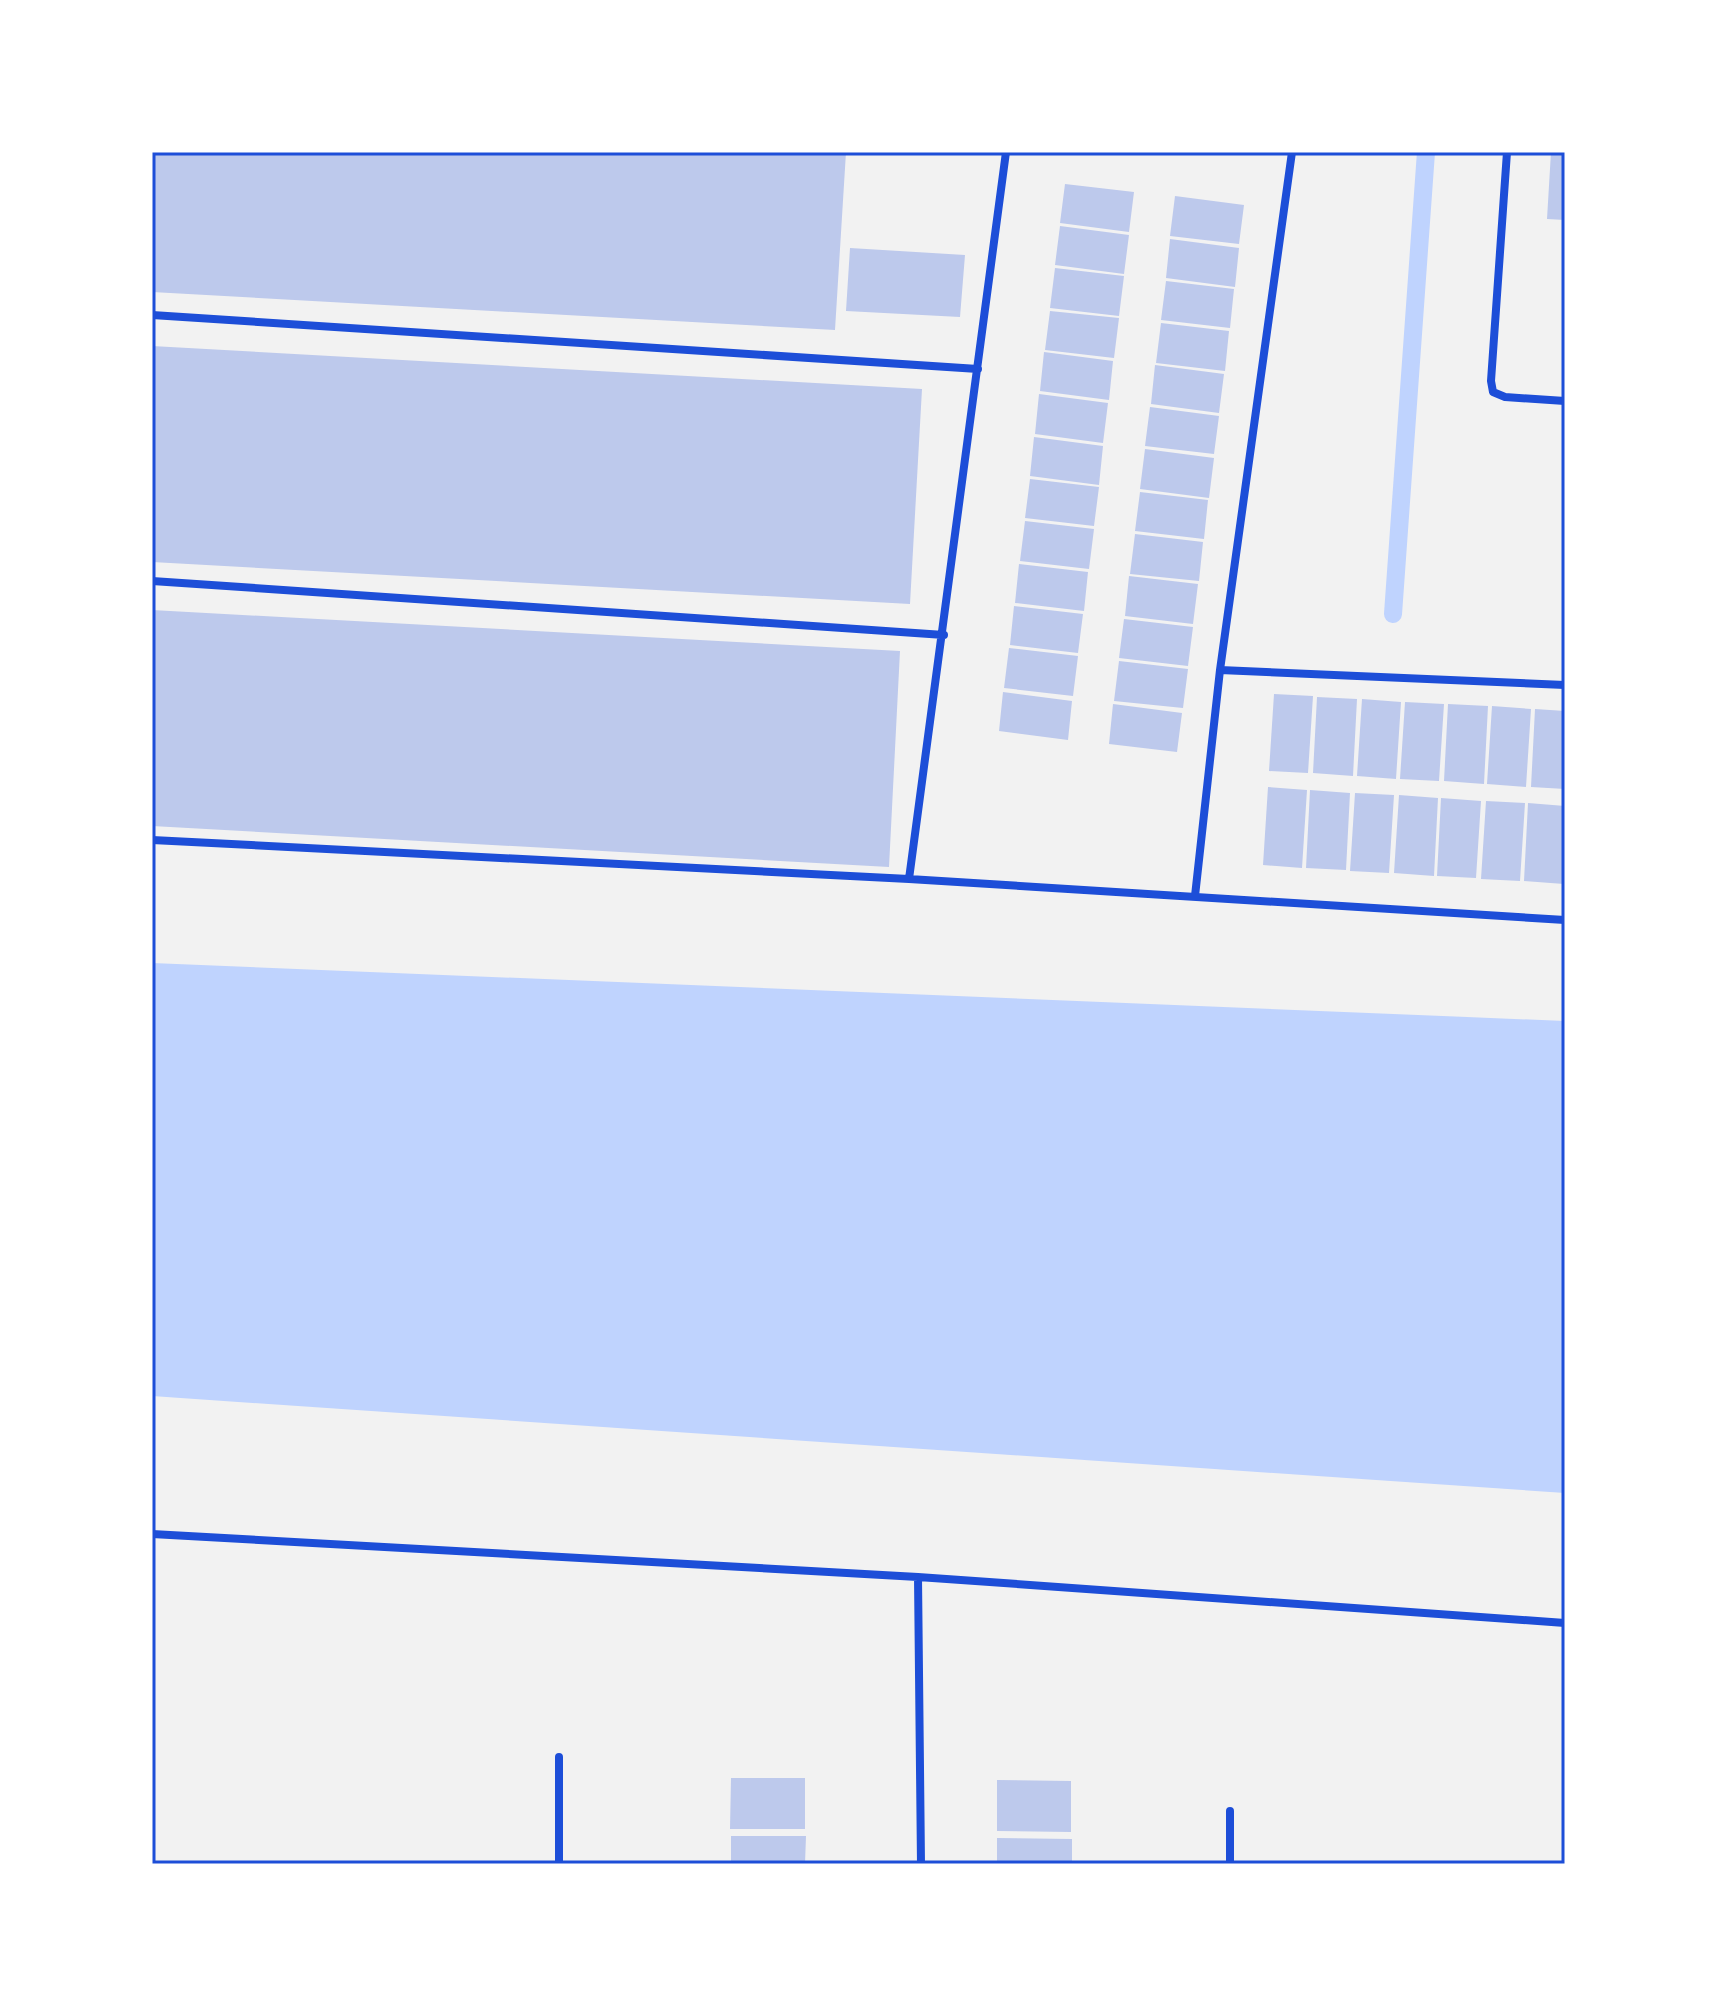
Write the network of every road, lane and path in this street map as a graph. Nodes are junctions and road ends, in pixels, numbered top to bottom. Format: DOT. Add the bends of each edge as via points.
graph roads {
  1 [pos="1006,152"];
  2 [pos="1292,152"];
  3 [pos="1507,152"];
  4 [pos="152,315"];
  5 [pos="978,369"];
  6 [pos="1565,401"];
  7 [pos="152,581"];
  8 [pos="944,635"];
  9 [pos="1220,670"];
  10 [pos="1565,685"];
  11 [pos="152,840"];
  12 [pos="909,879"];
  13 [pos="1195,896"];
  14 [pos="1565,920"];
  15 [pos="152,1534"];
  16 [pos="918,1577"];
  17 [pos="1565,1623"];
  18 [pos="559,1757"];
  19 [pos="1230,1811"];
  20 [pos="559,1864"];
  21 [pos="921,1864"];
  22 [pos="1230,1864"];
  1 -- 5 [label="street"];
  2 -- 9 [label="street"];
  3 -- 6 [label="street" via="1493,392"];
  4 -- 5 [label="street"];
  5 -- 8 [label="street"];
  7 -- 8 [label="street"];
  8 -- 12 [label="street"];
  9 -- 10 [label="street"];
  9 -- 13 [label="street"];
  11 -- 12 [label="street"];
  12 -- 13 [label="street"];
  13 -- 14 [label="street"];
  15 -- 16 [label="street"];
  16 -- 17 [label="street"];
  16 -- 21 [label="street"];
  18 -- 20 [label="street"];
  19 -- 22 [label="street"];
}
